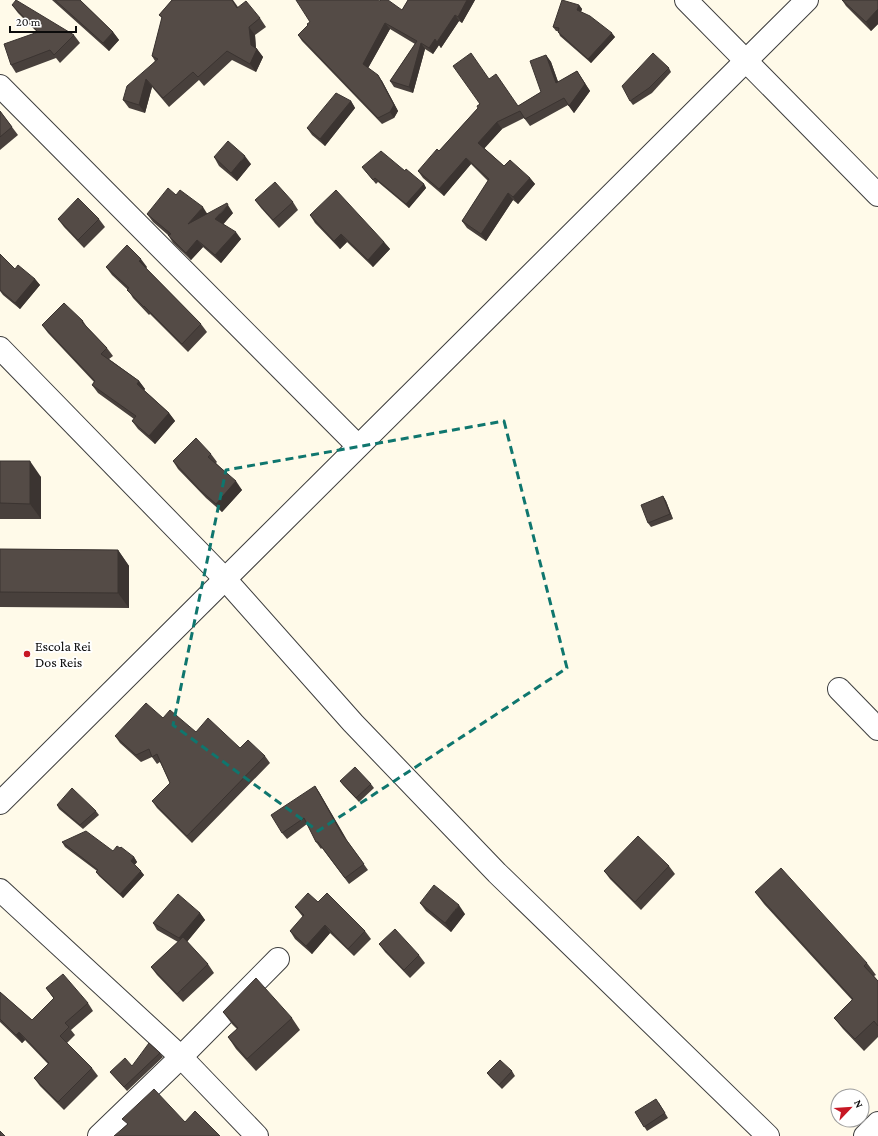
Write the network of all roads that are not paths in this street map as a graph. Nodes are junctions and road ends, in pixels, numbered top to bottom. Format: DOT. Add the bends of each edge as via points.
graph roads {
  1 [pos="686,0"];
  2 [pos="807,0"];
  3 [pos="746,61"];
  4 [pos="0,86"];
  5 [pos="878,195"];
  6 [pos="0,348"];
  7 [pos="358,446"];
  8 [pos="225,579"];
  9 [pos="839,689"];
  10 [pos="878,729"];
  11 [pos="0,803"];
  12 [pos="0,890"];
  13 [pos="278,958"];
  14 [pos="181,1057"];
  15 [pos="878,1123"];
  16 [pos="99,1136"];
  17 [pos="257,1136"];
  18 [pos="768,1136"];
  19 [pos="865,1136"];
  1 -- 3 [label="street"];
  2 -- 3 [label="street"];
  3 -- 5 [label="street"];
  3 -- 7 [label="street"];
  4 -- 7 [label="street"];
  6 -- 8 [label="street"];
  7 -- 8 [label="street"];
  8 -- 11 [label="street"];
  8 -- 18 [label="street" via="354,723 497,873"];
  9 -- 10 [label="street"];
  12 -- 14 [label="street"];
  13 -- 14 [label="street"];
  14 -- 16 [label="street"];
  14 -- 17 [label="street"];
  15 -- 19 [label="street"];
}
